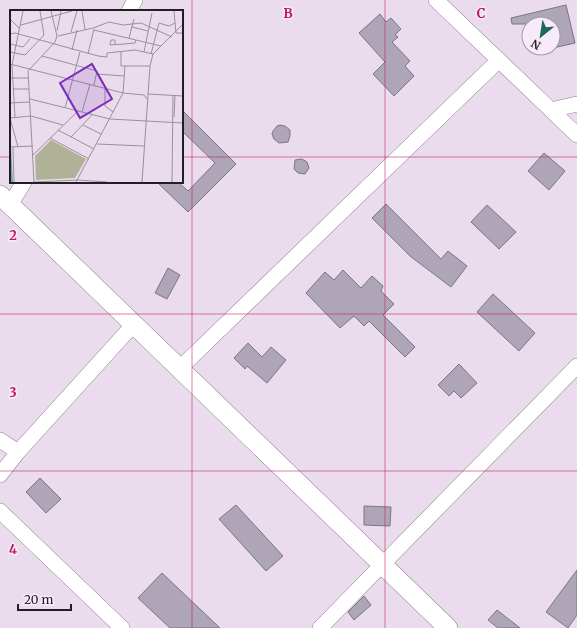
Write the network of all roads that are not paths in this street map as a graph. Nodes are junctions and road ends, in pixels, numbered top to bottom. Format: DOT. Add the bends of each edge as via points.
graph roads {
  1 [pos="135,0"];
  2 [pos="436,0"];
  3 [pos="130,10"];
  4 [pos="499,60"];
  5 [pos="577,104"];
  6 [pos="551,110"];
  7 [pos="577,135"];
  8 [pos="23,183"];
  9 [pos="5,200"];
  10 [pos="134,324"];
  11 [pos="577,366"];
  12 [pos="179,368"];
  13 [pos="0,440"];
  14 [pos="18,452"];
  15 [pos="0,475"];
  16 [pos="0,511"];
  17 [pos="382,565"];
  18 [pos="122,628"];
  19 [pos="320,628"];
  20 [pos="448,628"];
  1 -- 3 [label="street"];
  2 -- 4 [label="street"];
  4 -- 6 [label="street"];
  4 -- 12 [label="street"];
  5 -- 6 [label="street"];
  6 -- 7 [label="street"];
  8 -- 9 [label="street"];
  9 -- 10 [label="street"];
  10 -- 12 [label="street"];
  10 -- 14 [label="street"];
  11 -- 17 [label="street"];
  12 -- 17 [label="street"];
  13 -- 14 [label="street"];
  14 -- 15 [label="street"];
  16 -- 18 [label="street"];
  17 -- 19 [label="street"];
  17 -- 20 [label="street"];
}
